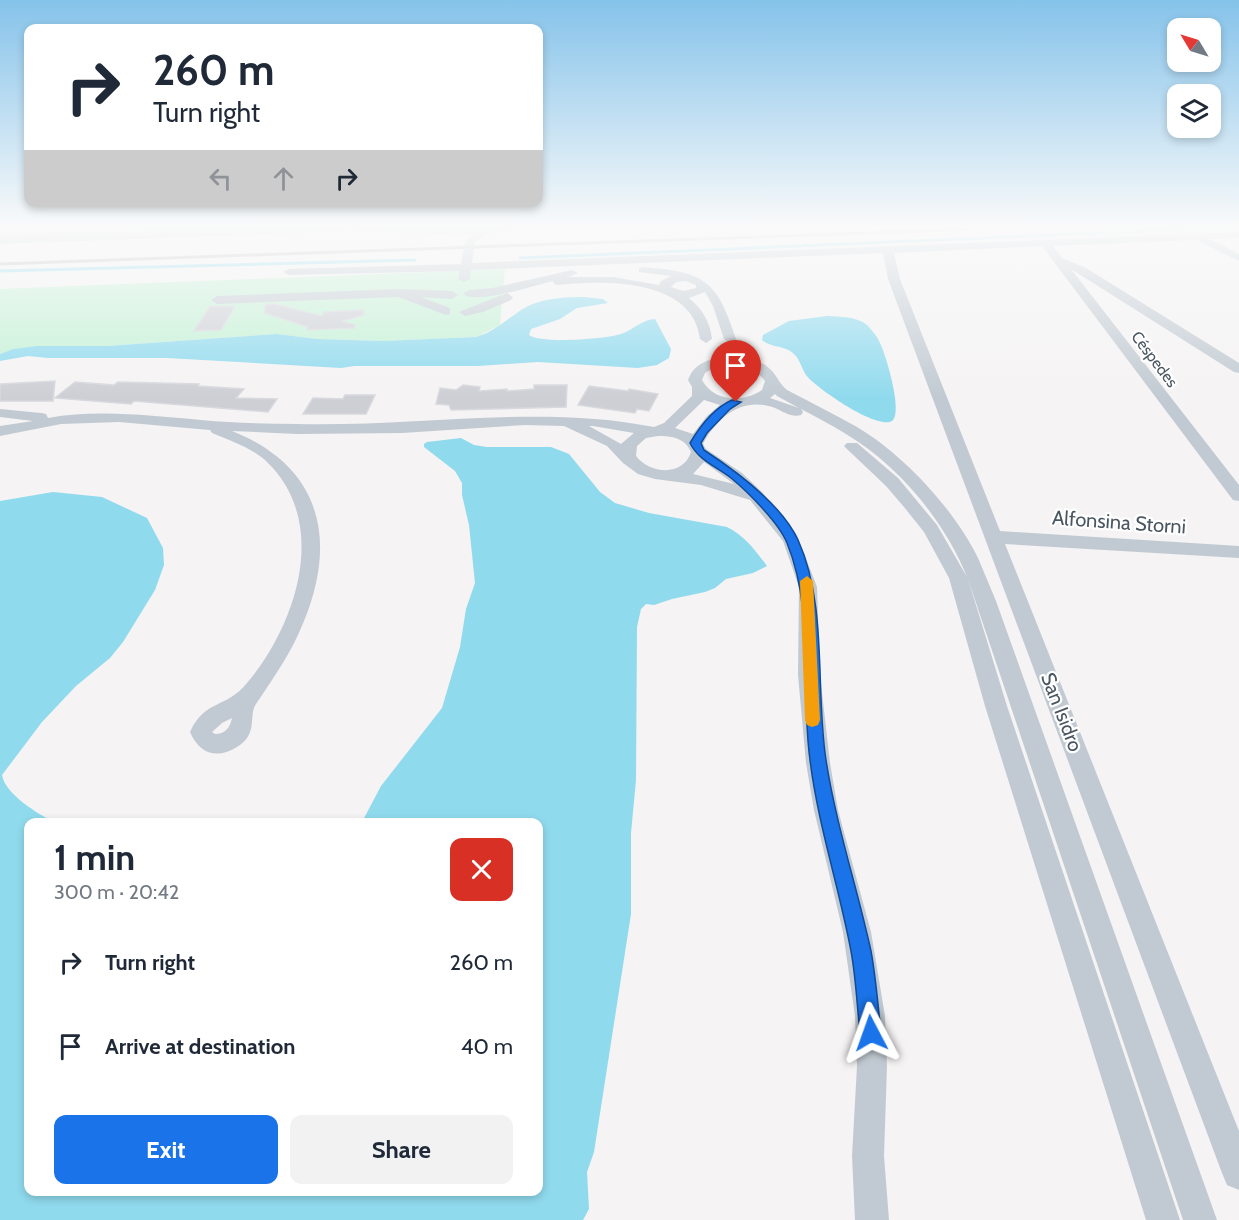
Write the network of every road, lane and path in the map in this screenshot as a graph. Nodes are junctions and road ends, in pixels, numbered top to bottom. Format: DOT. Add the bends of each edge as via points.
graph roads {
  1 [pos="463,284"];
  2 [pos="523,284"];
  3 [pos="549,284"];
  4 [pos="636,284"];
  5 [pos="698,284"];
  6 [pos="701,284"];
  7 [pos="896,284"];
  8 [pos="1077,284"];
  9 [pos="1104,284"];
  10 [pos="399,293"];
  11 [pos="672,293"];
  12 [pos="461,294"];
  13 [pos="652,298"];
  14 [pos="217,300"];
  15 [pos="446,311"];
  16 [pos="465,312"];
  17 [pos="729,337"];
  18 [pos="707,338"];
  19 [pos="746,363"];
  20 [pos="700,369"];
  21 [pos="1239,369"];
  22 [pos="698,388"];
  23 [pos="755,395"];
  24 [pos="0,413"];
  25 [pos="64,420"];
  26 [pos="567,422"];
  27 [pos="203,425"];
  28 [pos="297,429"];
  29 [pos="0,431"];
  30 [pos="655,431"];
  31 [pos="698,448"];
  32 [pos="272,458"];
  33 [pos="629,460"];
  34 [pos="663,475"];
  35 [pos="756,496"];
  36 [pos="1239,496"];
  37 [pos="996,537"];
  38 [pos="1239,552"];
  39 [pos="967,578"];
  40 [pos="243,702"];
  41 [pos="1097,1010"];
  42 [pos="1129,1014"];
  43 [pos="1239,1173"];
  44 [pos="872,1220"];
  45 [pos="1162,1220"];
  46 [pos="1200,1220"];
  1 -- 12 [label="street"];
  2 -- 12 [label="street"];
  3 -- 16 [label="street"];
  4 -- 11 [label="street"];
  5 -- 11 [label="street" via="702,288 699,292"];
  6 -- 17 [label="street" via="715,297"];
  7 -- 37 [label="street, San Isidro"];
  8 -- 36 [label="street, Céspedes"];
  9 -- 21 [label="street"];
  10 -- 12 [label="street"];
  10 -- 14 [label="street" via="331,307 309,305 288,297"];
  10 -- 15 [label="street"];
  11 -- 13 [label="street"];
  11 -- 18 [label="street" via="697,312"];
  12 -- 15 [label="street" via="440,303"];
  12 -- 16 [label="street" via="478,296 481,303"];
  15 -- 16 [label="street"];
  17 -- 18 [label="street"];
  17 -- 19 [label="street"];
  18 -- 20 [label="street" via="707,358"];
  19 -- 20 [label="street" via="720,361"];
  19 -- 23 [label="street" via="767,373"];
  20 -- 22 [label="street" via="695,380"];
  22 -- 23 [label="street" via="714,398"];
  22 -- 30 [label="street" via="699,398 669,426"];
  23 -- 31 [label="street" via="726,406 702,431"];
  23 -- 39 [label="street" via="807,418 872,463 931,529"];
  24 -- 25 [label="street"];
  25 -- 27 [label="street" via="141,418"];
  25 -- 29 [label="street"];
  26 -- 28 [label="street" via="525,420 402,428"];
  26 -- 30 [label="street"];
  26 -- 33 [label="street" via="612,443"];
  27 -- 28 [label="street"];
  27 -- 32 [label="street"];
  28 -- 32 [label="street"];
  30 -- 31 [label="street" via="683,435"];
  30 -- 33 [label="street" via="636,437 629,444"];
  31 -- 34 [label="street" via="698,460 688,470"];
  31 -- 35 [label="street"];
  32 -- 40 [label="street" via="304,502 313,543 304,596 291,629 275,659"];
  33 -- 34 [label="street" via="642,470"];
  34 -- 35 [label="street" via="702,480"];
  35 -- 44 [label="street" via="792,539 808,586 817,753 826,810 857,932 870,1016 868,1156"];
  37 -- 38 [label="street, Alfonsina Storni"];
  37 -- 43 [label="street, San Isidro"];
  39 -- 41 [label="street" via="996,706"];
  39 -- 42 [label="street"];
  41 -- 42 [label="street"];
  41 -- 45 [label="street"];
  42 -- 46 [label="street"];
}
